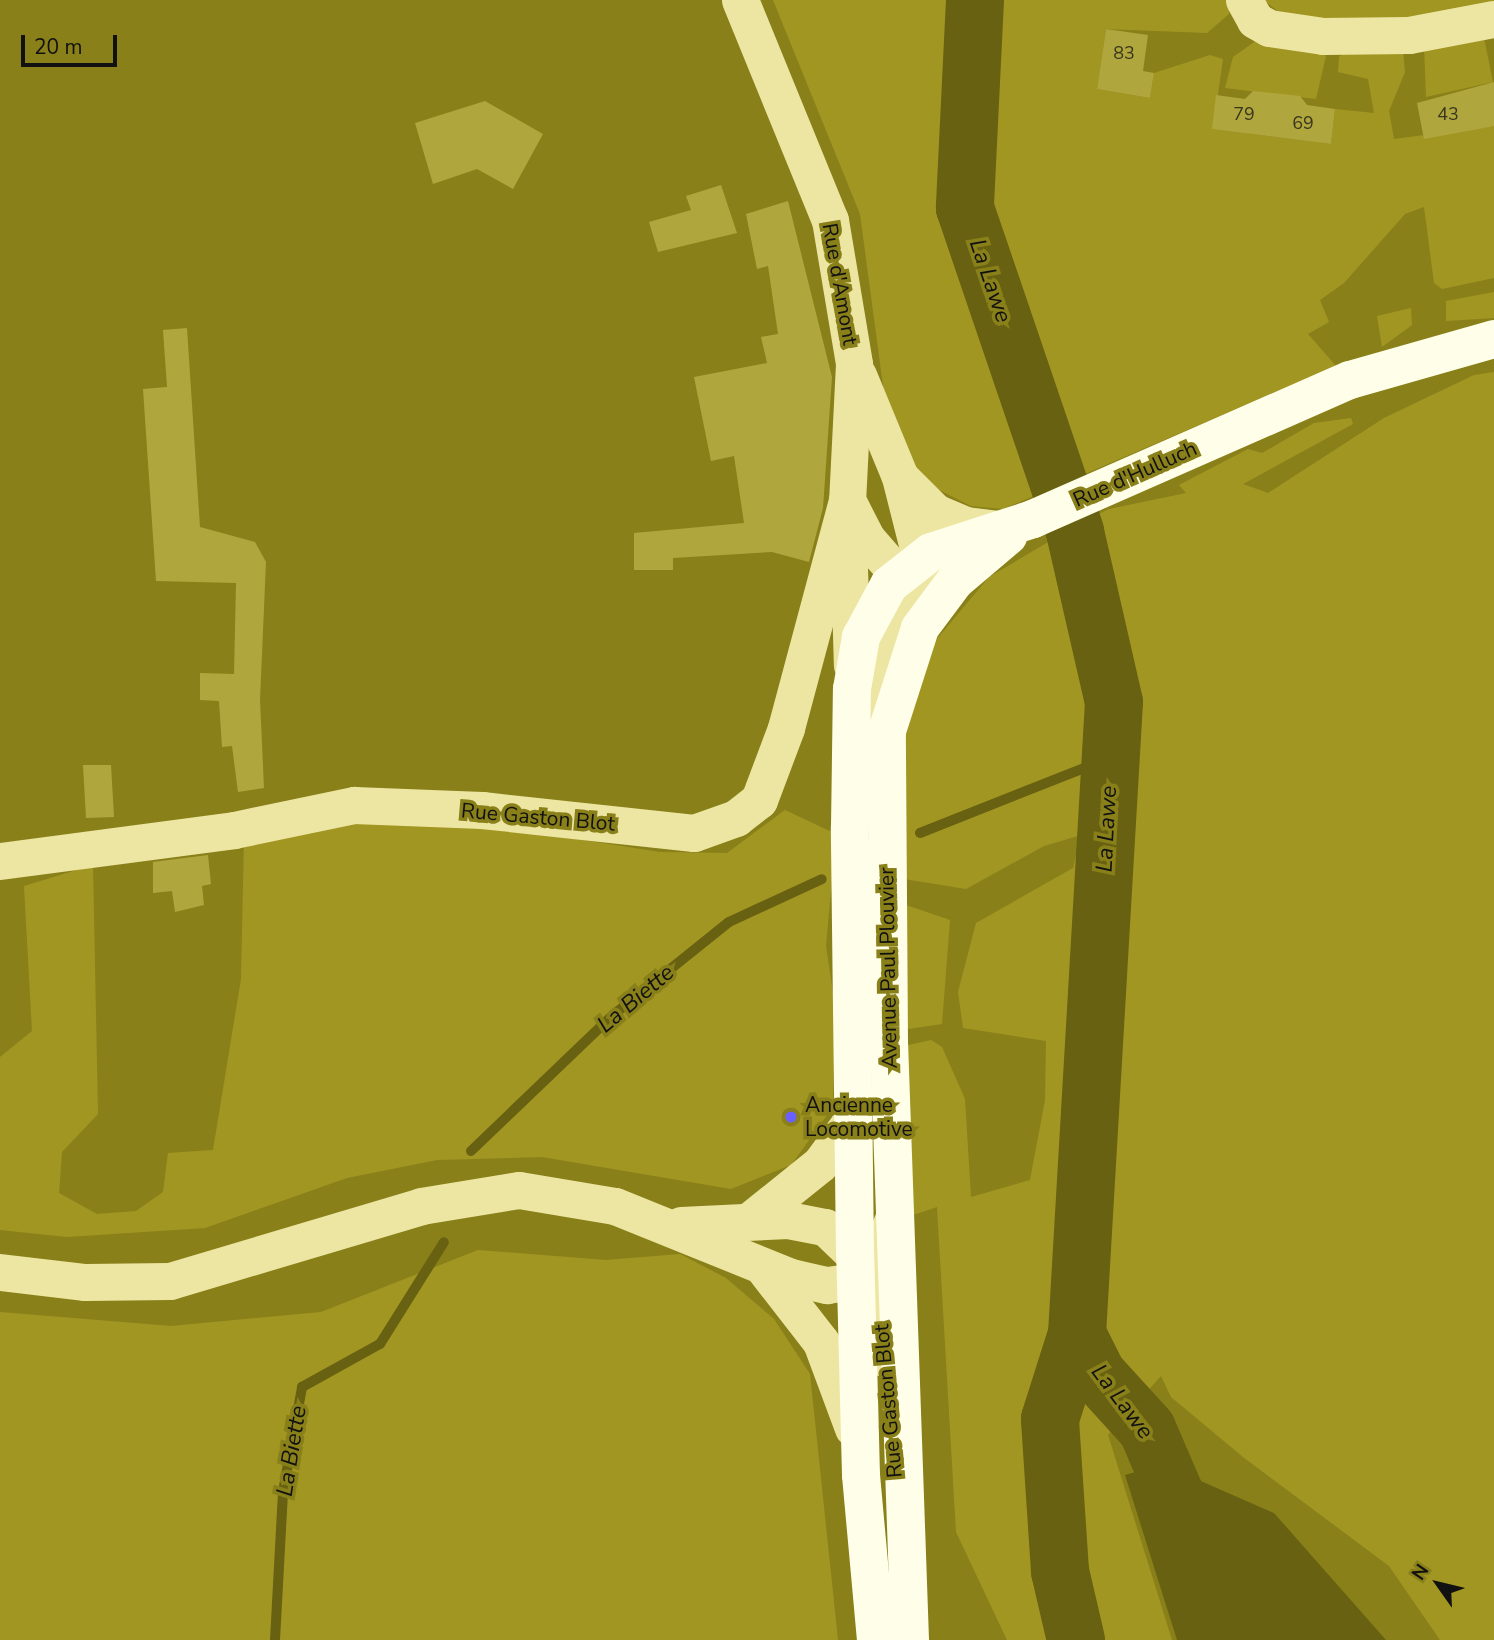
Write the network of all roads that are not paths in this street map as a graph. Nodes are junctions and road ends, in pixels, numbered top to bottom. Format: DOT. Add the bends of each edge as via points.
graph roads {
  1 [pos="740,0"];
  2 [pos="1244,0"];
  3 [pos="1494,19"];
  4 [pos="1494,339"];
  5 [pos="854,364"];
  6 [pos="900,477"];
  7 [pos="846,500"];
  8 [pos="1017,524"];
  9 [pos="924,574"];
  10 [pos="852,689"];
  11 [pos="0,861"];
  12 [pos="855,1103"];
  13 [pos="894,1217"];
  14 [pos="749,1221"];
  15 [pos="677,1226"];
  16 [pos="753,1261"];
  17 [pos="861,1269"];
  18 [pos="0,1272"];
  19 [pos="861,1475"];
  20 [pos="906,1530"];
  21 [pos="876,1640"];
  22 [pos="910,1640"];
  1 -- 5 [label="street, Rue d'Amont" via="830,220"];
  2 -- 3 [label="street" via="1255,20 1269,28 1307,35 1409,35"];
  4 -- 8 [label="main road, Rue d'Hulluch" via="1350,380"];
  5 -- 6 [label="street"];
  5 -- 7 [label="street, Rue d'Amont"];
  6 -- 8 [label="street" via="935,512 966,525"];
  6 -- 9 [label="street"];
  7 -- 9 [label="street" via="867,539"];
  7 -- 10 [label="street"];
  7 -- 11 [label="street, Rue Gaston Blot" via="786,728 759,800 736,818 694,833 482,810 354,805 234,830"];
  8 -- 9 [label="main road, Avenue Paul Plouvier"];
  9 -- 10 [label="main road" via="861,637"];
  9 -- 13 [label="main road, Avenue Paul Plouvier" via="920,628 899,681 884,779"];
  10 -- 12 [label="main road, Avenue Paul Plouvier"];
  12 -- 14 [label="street" via="849,1124 820,1164"];
  12 -- 17 [label="main road, Avenue Paul Plouvier"];
  13 -- 17 [label="street"];
  13 -- 20 [label="main road, Avenue Paul Plouvier"];
  14 -- 15 [label="street, Rue Gaston Blot"];
  14 -- 17 [label="street, Rue Gaston Blot" via="825,1227"];
  15 -- 16 [label="street, Rue Gaston Blot"];
  15 -- 18 [label="street, Rue Gaston Blot" via="551,1191 484,1191 194,1277 85,1282"];
  16 -- 17 [label="street, Rue Gaston Blot" via="809,1284"];
  16 -- 19 [label="street, Rue Gaston Blot" via="794,1300 836,1370"];
  17 -- 19 [label="main road, Avenue Paul Plouvier"];
  17 -- 20 [label="street, Rue Gaston Blot" via="880,1319 888,1455"];
  19 -- 21 [label="main road, Avenue Paul Plouvier"];
  20 -- 22 [label="main road, Avenue Paul Plouvier"];
}
